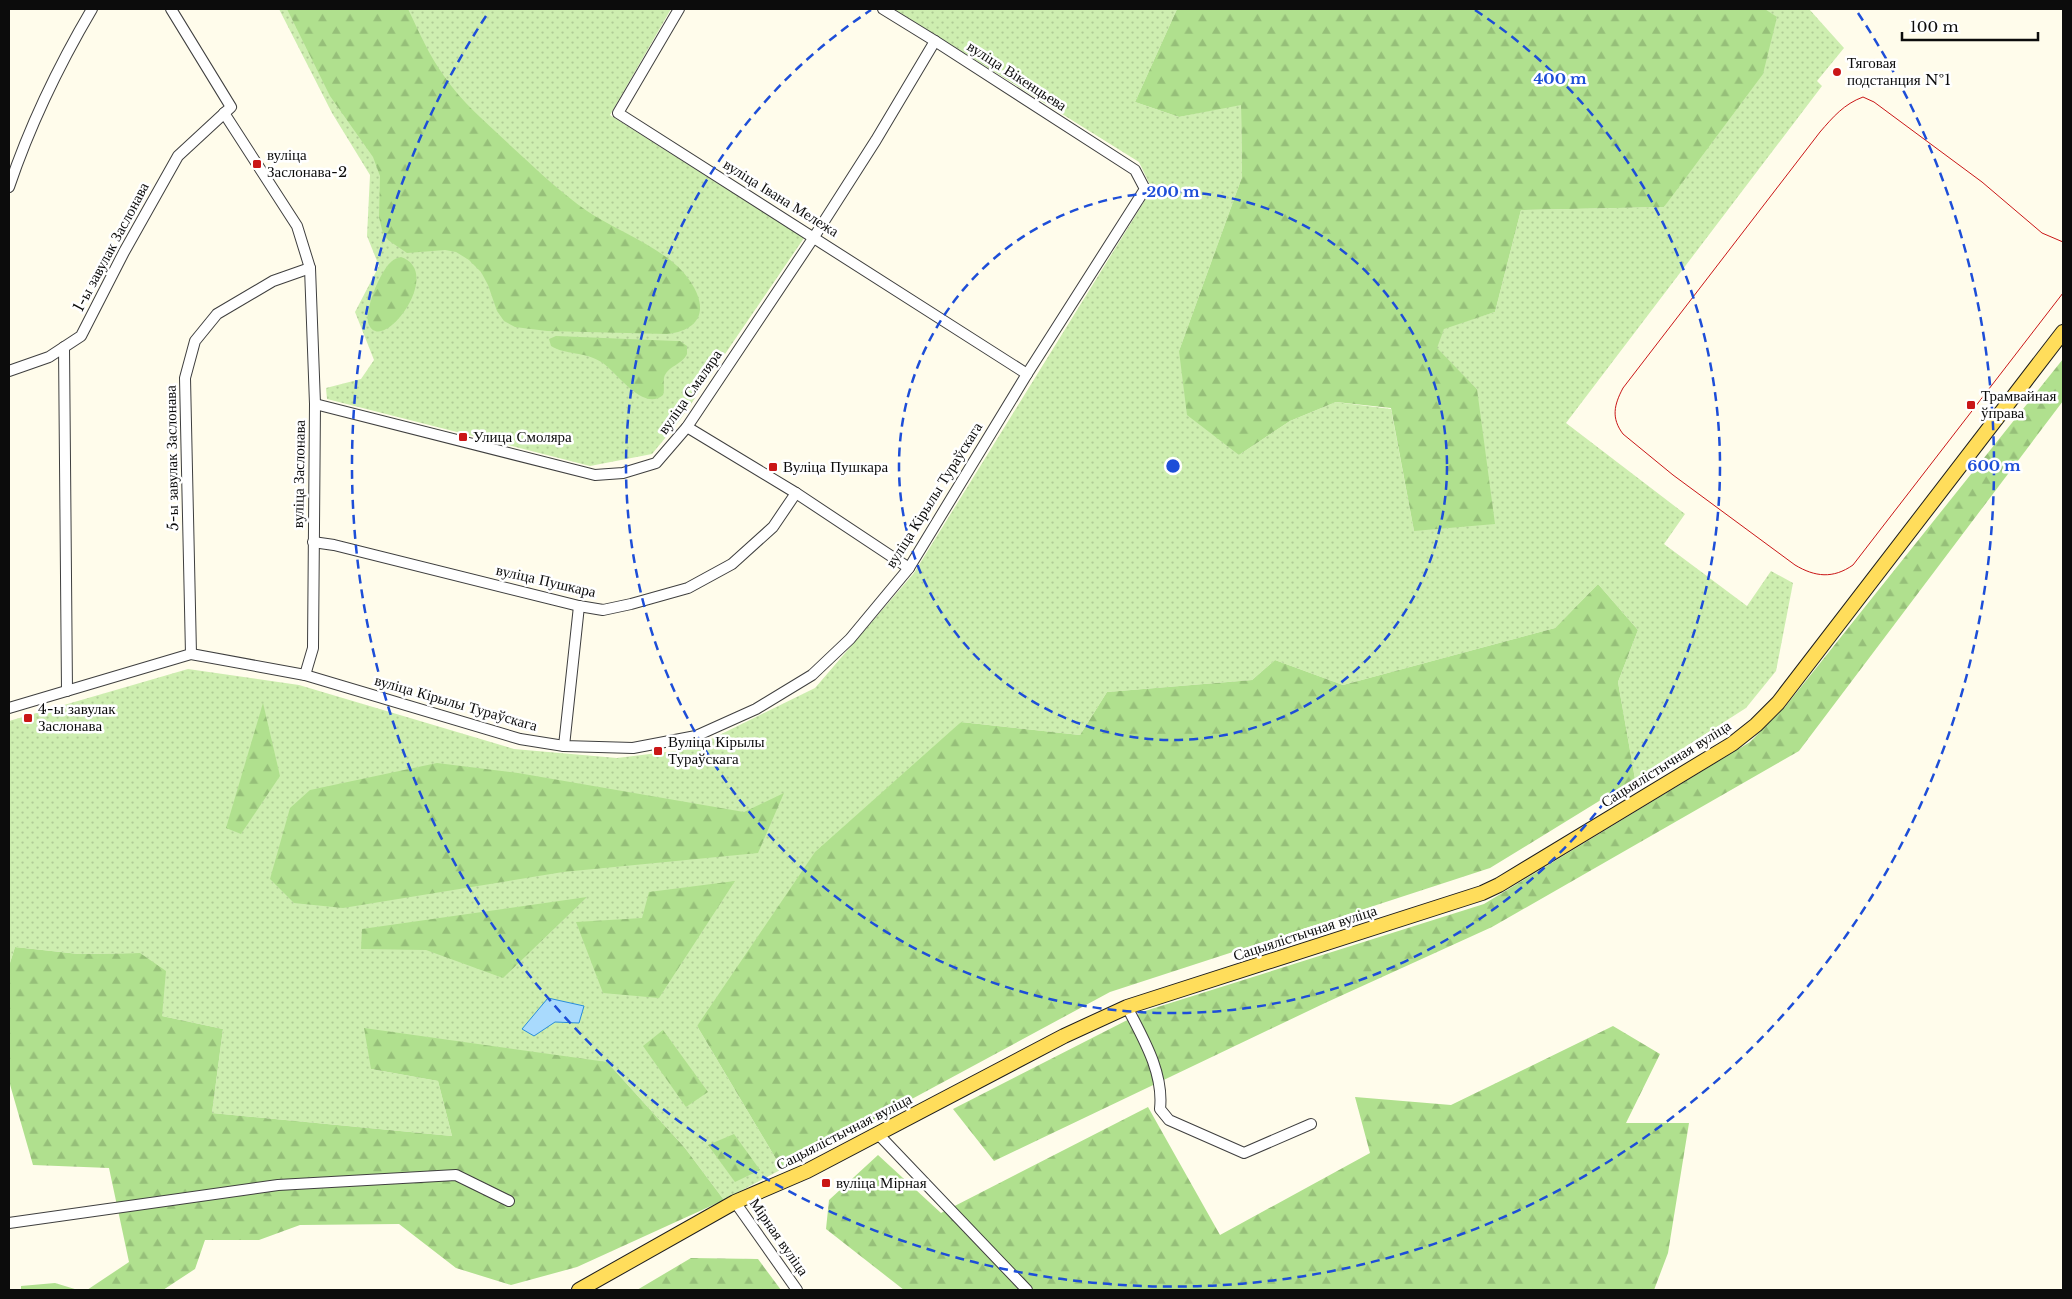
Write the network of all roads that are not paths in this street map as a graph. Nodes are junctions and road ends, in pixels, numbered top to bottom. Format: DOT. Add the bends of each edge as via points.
graph roads {
  1 [pos="92,9"];
  2 [pos="171,9"];
  3 [pos="679,9"];
  4 [pos="882,9"];
  5 [pos="935,40"];
  6 [pos="224,114"];
  7 [pos="1134,170"];
  8 [pos="9,187"];
  9 [pos="814,237"];
  10 [pos="310,268"];
  11 [pos="2063,332"];
  12 [pos="64,348"];
  13 [pos="9,371"];
  14 [pos="1027,374"];
  15 [pos="315,404"];
  16 [pos="687,427"];
  17 [pos="796,493"];
  18 [pos="313,542"];
  19 [pos="909,568"];
  20 [pos="579,606"];
  21 [pos="191,654"];
  22 [pos="305,675"];
  23 [pos="67,691"];
  24 [pos="9,708"];
  25 [pos="564,746"];
  26 [pos="1127,1007"];
  27 [pos="1311,1124"];
  28 [pos="879,1135"];
  29 [pos="509,1202"];
  30 [pos="735,1202"];
  31 [pos="9,1223"];
  32 [pos="578,1290"];
  33 [pos="797,1290"];
  34 [pos="1027,1290"];
  1 -- 8 [label="street" via="64,55"];
  2 -- 6 [label="street" via="231,107"];
  3 -- 9 [label="street, вуліца Івана Мележа" via="618,112"];
  4 -- 5 [label="street, вуліца Вікенцьева"];
  5 -- 7 [label="street, вуліца Вікенцьева"];
  5 -- 9 [label="street, вуліца Смаляра"];
  6 -- 10 [label="street, вуліца Заслонава" via="297,226"];
  6 -- 12 [label="street, 1-ы завулак Заслонава" via="178,156 81,336"];
  7 -- 14 [label="street, вуліца Кірылы Тураўскага" via="1144,189"];
  9 -- 14 [label="street, вуліца Івана Мележа"];
  9 -- 16 [label="street, вуліца Смаляра"];
  10 -- 15 [label="street, вуліца Заслонава"];
  10 -- 21 [label="street, 5-ы завулак Заслонава" via="273,281 217,314 195,341 185,378"];
  11 -- 26 [label="main road, Сацыялістычная вуліца" via="1778,703 1732,744 1482,893"];
  12 -- 13 [label="street, 1-ы завулак Заслонава" via="49,357"];
  12 -- 23 [label="street"];
  14 -- 19 [label="street, вуліца Кірылы Тураўскага"];
  15 -- 16 [label="street, вуліца Смаляра" via="595,475 623,473 656,463"];
  15 -- 18 [label="street, вуліца Заслонава"];
  16 -- 17 [label="street"];
  17 -- 19 [label="street"];
  17 -- 20 [label="street, вуліца Пушкара" via="773,527 732,564 688,588 603,610"];
  18 -- 20 [label="street, вуліца Пушкара" via="334,544"];
  18 -- 22 [label="street, вуліца Заслонава" via="313,648"];
  19 -- 25 [label="street, вуліца Кірылы Тураўскага" via="850,639 812,675 756,709 687,738 632,748"];
  20 -- 25 [label="street"];
  21 -- 22 [label="street"];
  21 -- 23 [label="street"];
  22 -- 25 [label="street, вуліца Кірылы Тураўскага" via="520,739"];
  23 -- 24 [label="street"];
  26 -- 27 [label="street" via="1155,1068 1162,1095 1160,1109 1169,1120 1244,1153"];
  26 -- 28 [label="main road, Сацыялістычная вуліца" via="1064,1036"];
  28 -- 30 [label="main road, Сацыялістычная вуліца" via="807,1172"];
  28 -- 34 [label="street"];
  29 -- 31 [label="street" via="456,1175 278,1185"];
  30 -- 32 [label="main road, Сацыялістычная вуліца"];
  30 -- 33 [label="street, Мірная вуліца"];
}
